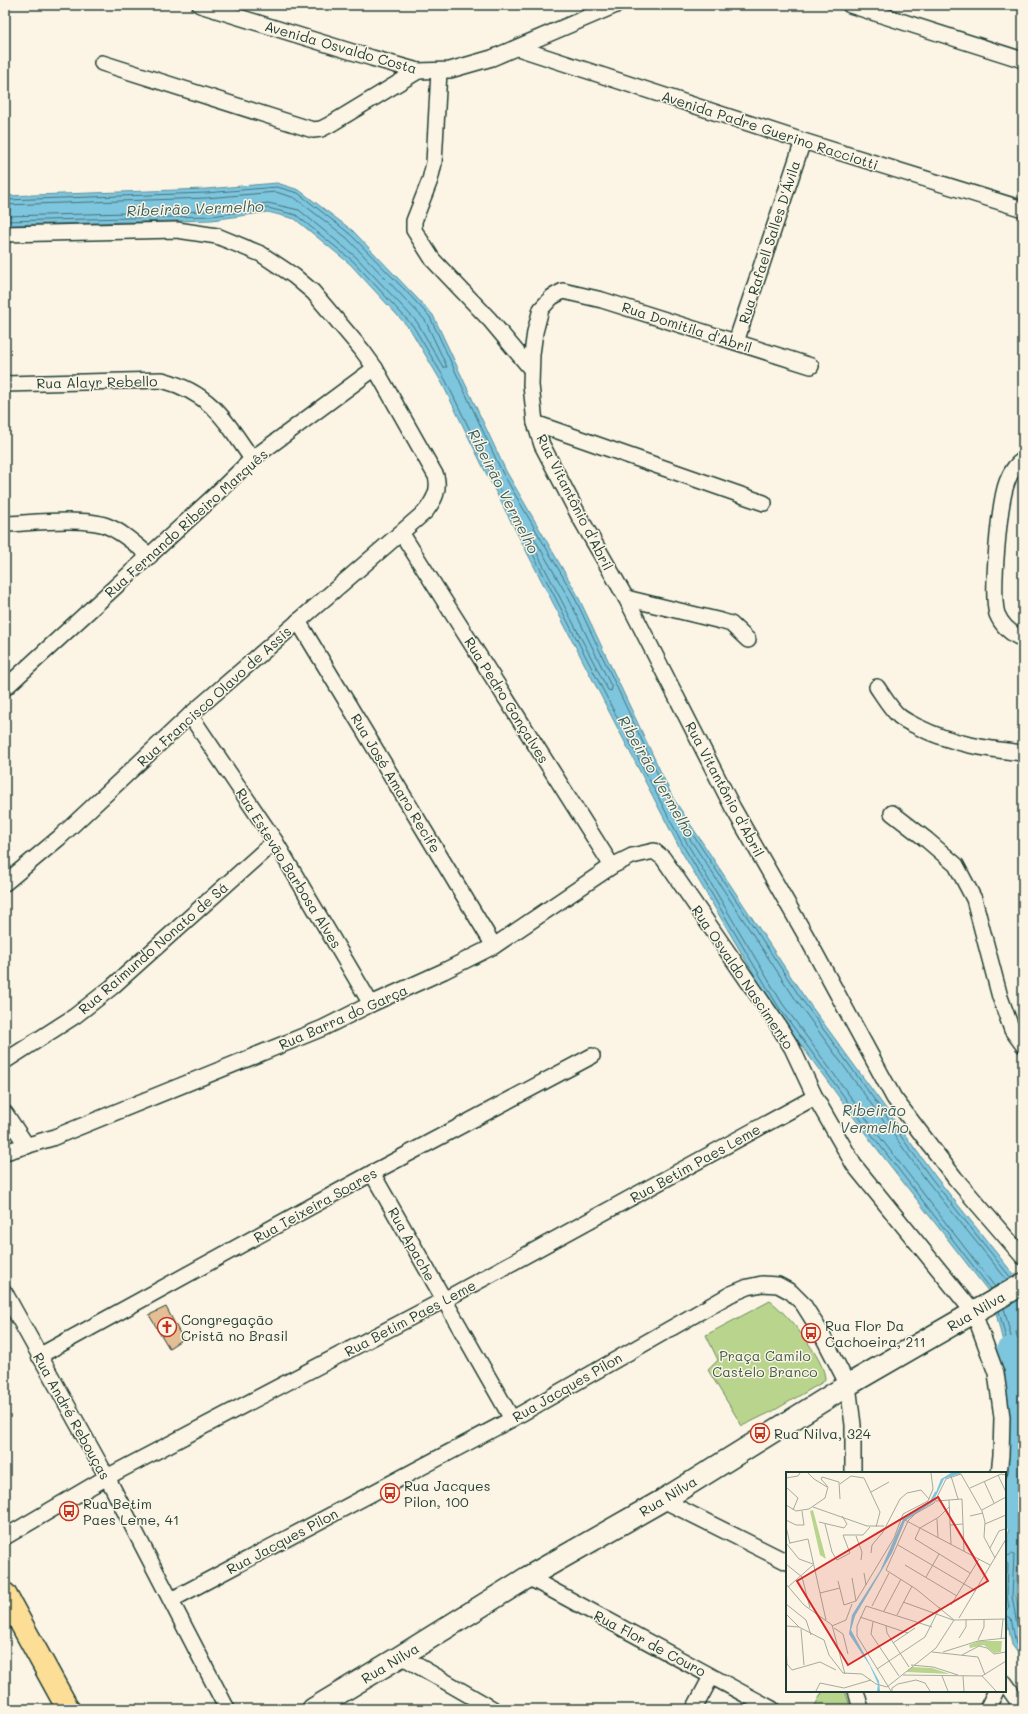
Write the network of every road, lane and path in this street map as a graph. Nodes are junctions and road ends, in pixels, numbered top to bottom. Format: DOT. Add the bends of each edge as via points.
graph roads {
  1 [pos="200,5"];
  2 [pos="616,5"];
  3 [pos="850,5"];
  4 [pos="518,48"];
  5 [pos="1023,60"];
  6 [pos="102,63"];
  7 [pos="418,71"];
  8 [pos="439,71"];
  9 [pos="803,141"];
  10 [pos="1023,209"];
  11 [pos="5,234"];
  12 [pos="563,291"];
  13 [pos="736,342"];
  14 [pos="811,366"];
  15 [pos="375,368"];
  16 [pos="531,368"];
  17 [pos="5,384"];
  18 [pos="535,423"];
  19 [pos="252,459"];
  20 [pos="1023,460"];
  21 [pos="764,503"];
  22 [pos="5,524"];
  23 [pos="402,534"];
  24 [pos="150,556"];
  25 [pos="626,598"];
  26 [pos="298,621"];
  27 [pos="1023,639"];
  28 [pos="748,640"];
  29 [pos="877,687"];
  30 [pos="5,688"];
  31 [pos="190,715"];
  32 [pos="1023,754"];
  33 [pos="892,813"];
  34 [pos="275,841"];
  35 [pos="663,858"];
  36 [pos="612,866"];
  37 [pos="5,883"];
  38 [pos="494,946"];
  39 [pos="371,1004"];
  40 [pos="1023,1045"];
  41 [pos="592,1056"];
  42 [pos="5,1061"];
  43 [pos="815,1097"];
  44 [pos="5,1113"];
  45 [pos="27,1146"];
  46 [pos="5,1152"];
  47 [pos="372,1173"];
  48 [pos="1023,1257"];
  49 [pos="1023,1284"];
  50 [pos="5,1293"];
  51 [pos="444,1300"];
  52 [pos="979,1309"];
  53 [pos="39,1356"];
  54 [pos="848,1385"];
  55 [pos="512,1419"];
  56 [pos="853,1472"];
  57 [pos="999,1472"];
  58 [pos="107,1477"];
  59 [pos="663,1500"];
  60 [pos="5,1538"];
  61 [pos="786,1562"];
  62 [pos="528,1577"];
  63 [pos="5,1594"];
  64 [pos="171,1600"];
  65 [pos="401,1656"];
  66 [pos="711,1677"];
  67 [pos="1006,1684"];
  68 [pos="856,1692"];
  69 [pos="996,1692"];
  70 [pos="68,1709"];
  71 [pos="227,1709"];
  72 [pos="313,1709"];
  73 [pos="493,1709"];
  74 [pos="694,1709"];
  75 [pos="772,1709"];
  76 [pos="861,1709"];
  77 [pos="988,1709"];
  78 [pos="1023,1709"];
  1 -- 7 [label="street, Avenida Osvaldo Costa"];
  2 -- 4 [label="street, Avenida Osvaldo Costa"];
  3 -- 5 [label="street"];
  4 -- 8 [label="street, Avenida Osvaldo Costa" via="470,66"];
  4 -- 9 [label="street, Avenida Padre Guerino Racciotti"];
  6 -- 7 [label="street" via="313,130 329,125"];
  7 -- 8 [label="street, Avenida Osvaldo Costa"];
  8 -- 16 [label="street" via="434,164 414,221 414,230 432,260 490,320"];
  9 -- 10 [label="street, Avenida Padre Guerino Racciotti"];
  9 -- 13 [label="street, Rua Rafaell Salles D'Ávila"];
  11 -- 15 [label="street, Rua Francisco Olavo de Assis" via="177,230 217,236 261,254 294,276 313,292 339,321"];
  12 -- 13 [label="street, Rua Domitila d'Abril" via="593,297"];
  12 -- 16 [label="street, Rua Vitantônio d'Abril" via="552,297 541,309 535,332"];
  13 -- 14 [label="street, Rua Domitila d'Abril"];
  15 -- 19 [label="street, Rua Fernando Ribeiro Marquês"];
  15 -- 23 [label="street, Rua Francisco Olavo de Assis" via="438,482 437,493 426,511"];
  16 -- 18 [label="street, Rua Vitantônio d'Abril"];
  17 -- 19 [label="street, Rua Alayr Rebello" via="162,380 177,384 212,405"];
  18 -- 21 [label="street"];
  18 -- 25 [label="street, Rua Vitantônio d'Abril" via="542,445"];
  19 -- 24 [label="street, Rua Fernando Ribeiro Marquês"];
  20 -- 27 [label="street" via="1013,470 1003,499 995,604 1004,626"];
  22 -- 24 [label="street" via="84,521 106,526 123,534"];
  23 -- 26 [label="street, Rua Francisco Olavo de Assis"];
  23 -- 36 [label="street, Rua Pedro Gonçalves"];
  24 -- 30 [label="street, Rua Fernando Ribeiro Marquês"];
  25 -- 28 [label="street" via="731,624"];
  25 -- 48 [label="street, Rua Vitantônio d'Abril" via="733,808 894,1098 955,1178"];
  26 -- 31 [label="street, Rua Francisco Olavo de Assis"];
  26 -- 38 [label="street, Rua José Amaro Recife"];
  29 -- 32 [label="street" via="901,718 926,731 974,747"];
  31 -- 34 [label="street, Rua Estevão Barbosa Alves"];
  31 -- 37 [label="street, Rua Francisco Olavo de Assis" via="59,838"];
  33 -- 40 [label="street" via="956,865 974,899 1000,997 1012,1030"];
  34 -- 39 [label="street, Rua Estevão Barbosa Alves"];
  34 -- 42 [label="street, Rua Raimundo Nonato de Sá" via="112,987 75,1016"];
  35 -- 36 [label="street, Rua Barra do Garça" via="654,852 646,852"];
  35 -- 43 [label="street, Rua Osvaldo Nascimento" via="776,1022 792,1048"];
  36 -- 38 [label="street, Rua Barra do Garça"];
  38 -- 39 [label="street, Rua Barra do Garça"];
  39 -- 45 [label="street, Rua Barra do Garça" via="323,1028"];
  41 -- 47 [label="street, Rua Teixeira Soares"];
  43 -- 51 [label="street, Rua Betim Paes Leme"];
  43 -- 52 [label="street, Rua Osvaldo Nascimento" via="854,1165"];
  44 -- 45 [label="street"];
  45 -- 46 [label="street, Rua Barra do Garça"];
  47 -- 51 [label="street, Rua Apache"];
  47 -- 53 [label="street, Rua Teixeira Soares"];
  49 -- 52 [label="street, Rua Nilva"];
  50 -- 53 [label="street, Rua André Rebouças"];
  51 -- 55 [label="street, Rua Apache"];
  51 -- 58 [label="street, Rua Betim Paes Leme"];
  52 -- 54 [label="street, Rua Nilva"];
  52 -- 57 [label="street, Rua Osvaldo Nascimento" via="996,1373 1002,1417"];
  53 -- 58 [label="street, Rua André Rebouças"];
  54 -- 55 [label="street, Rua Jacques Pilon" via="803,1304 778,1285 762,1284 731,1294"];
  54 -- 56 [label="street, Rua Jacques Pilon" via="853,1425"];
  54 -- 59 [label="street, Rua Nilva"];
  55 -- 64 [label="street, Rua Jacques Pilon"];
  58 -- 60 [label="street, Rua Betim Paes Leme"];
  58 -- 64 [label="street, Rua André Rebouças"];
  59 -- 61 [label="street"];
  59 -- 62 [label="street, Rua Nilva"];
  62 -- 65 [label="street, Rua Nilva"];
  62 -- 66 [label="street, Rua Flor de Couro"];
  63 -- 70 [label="main road"];
  64 -- 71 [label="street, Rua André Rebouças"];
  65 -- 72 [label="street, Rua Nilva"];
  65 -- 73 [label="street"];
  66 -- 74 [label="street"];
  66 -- 75 [label="street, Rua Flor de Couro"];
  67 -- 78 [label="street"];
  68 -- 76 [label="street"];
  69 -- 77 [label="street"];
}
